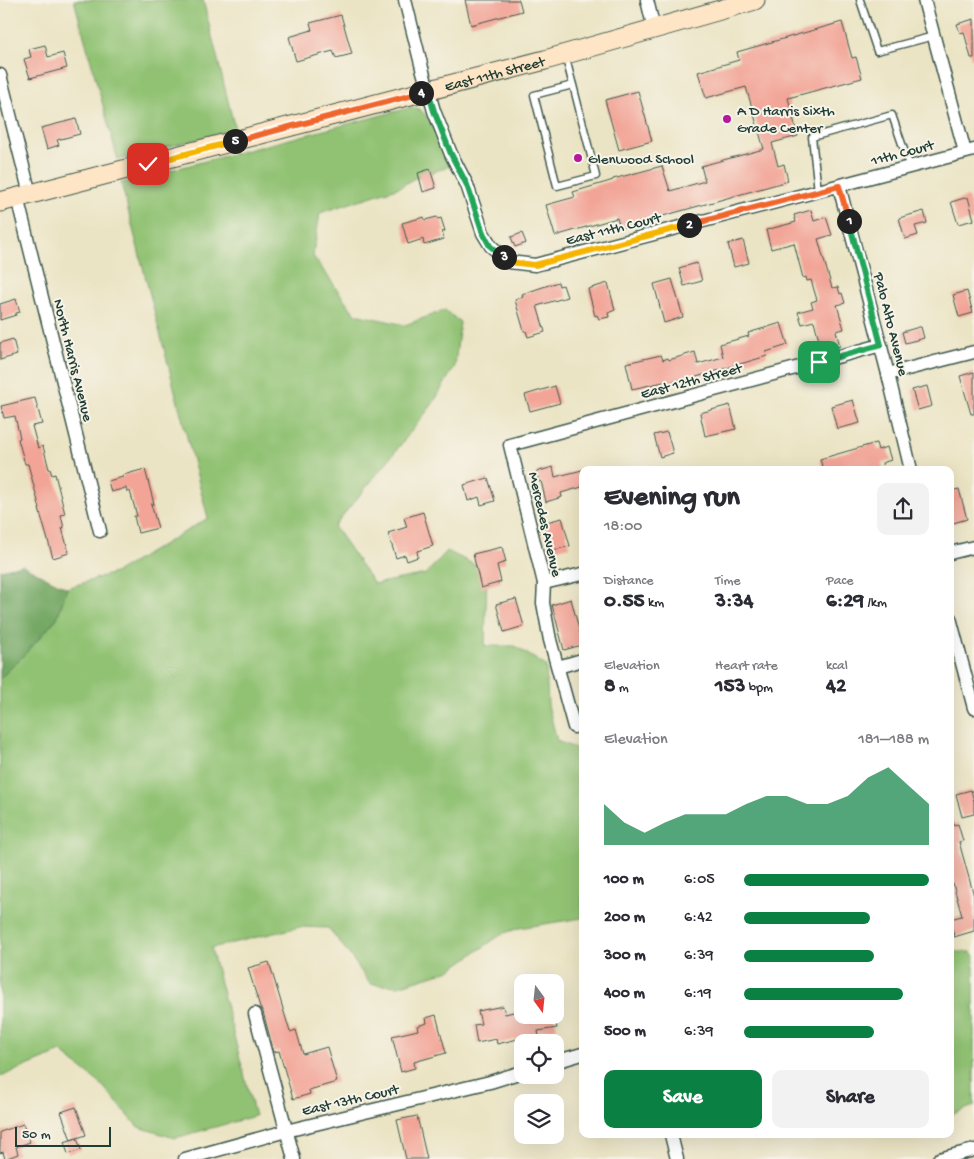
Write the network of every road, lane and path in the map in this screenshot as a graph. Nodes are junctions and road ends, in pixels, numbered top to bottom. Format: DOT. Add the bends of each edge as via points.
graph roads {
  1 [pos="405,0"];
  2 [pos="647,0"];
  3 [pos="755,0"];
  4 [pos="860,0"];
  5 [pos="924,0"];
  6 [pos="654,30"];
  7 [pos="934,36"];
  8 [pos="565,55"];
  9 [pos="0,75"];
  10 [pos="573,85"];
  11 [pos="428,91"];
  12 [pos="970,151"];
  13 [pos="910,167"];
  14 [pos="839,186"];
  15 [pos="818,192"];
  16 [pos="16,198"];
  17 [pos="881,345"];
  18 [pos="974,352"];
  19 [pos="888,374"];
  20 [pos="510,445"];
  21 [pos="910,466"];
  22 [pos="100,531"];
  23 [pos="974,547"];
  24 [pos="954,552"];
  25 [pos="579,575"];
  26 [pos="544,584"];
  27 [pos="954,633"];
  28 [pos="579,661"];
  29 [pos="558,667"];
  30 [pos="974,708"];
  31 [pos="574,727"];
  32 [pos="255,1014"];
  33 [pos="579,1055"];
  34 [pos="564,1059"];
  35 [pos="514,1074"];
  36 [pos="286,1131"];
  37 [pos="672,1138"];
  38 [pos="974,1150"];
  39 [pos="185,1159"];
  40 [pos="294,1159"];
  41 [pos="677,1159"];
  42 [pos="939,1159"];
  1 -- 11 [label="street"];
  2 -- 6 [label="street"];
  3 -- 6 [label="main road, East 11th Street"];
  4 -- 7 [label="lane" via="876,51"];
  5 -- 7 [label="street"];
  6 -- 8 [label="main road, East 11th Street"];
  7 -- 12 [label="street"];
  8 -- 10 [label="lane"];
  8 -- 11 [label="main road, East 11th Street"];
  9 -- 16 [label="street, North Harris Avenue"];
  10 -- 10 [label="lane" via="596,176 557,186 534,95"];
  11 -- 15 [label="street, East 11th Court" via="483,233 490,246 509,262 535,265"];
  11 -- 16 [label="main road, East 11th Street"];
  12 -- 13 [label="street, 11th Court"];
  13 -- 14 [label="street, 11th Court"];
  13 -- 15 [label="lane" via="892,115 812,137"];
  14 -- 15 [label="street, East 11th Court"];
  14 -- 17 [label="street, Palo Alto Avenue"];
  16 -- 22 [label="street, North Harris Avenue"];
  17 -- 19 [label="street, Palo Alto Avenue"];
  17 -- 20 [label="street, East 12th Street"];
  18 -- 19 [label="street"];
  19 -- 21 [label="street, Palo Alto Avenue"];
  20 -- 26 [label="street, Mercedes Avenue"];
  23 -- 24 [label="street"];
  25 -- 26 [label="street"];
  26 -- 29 [label="street, Mercedes Avenue" via="543,603"];
  27 -- 30 [label="street"];
  28 -- 29 [label="street"];
  29 -- 31 [label="street, Mercedes Avenue"];
  32 -- 36 [label="street"];
  33 -- 34 [label="street"];
  35 -- 36 [label="street, East 13th Court"];
  36 -- 39 [label="street, East 13th Court"];
  36 -- 40 [label="street"];
  37 -- 41 [label="street"];
  38 -- 42 [label="street"];
}
